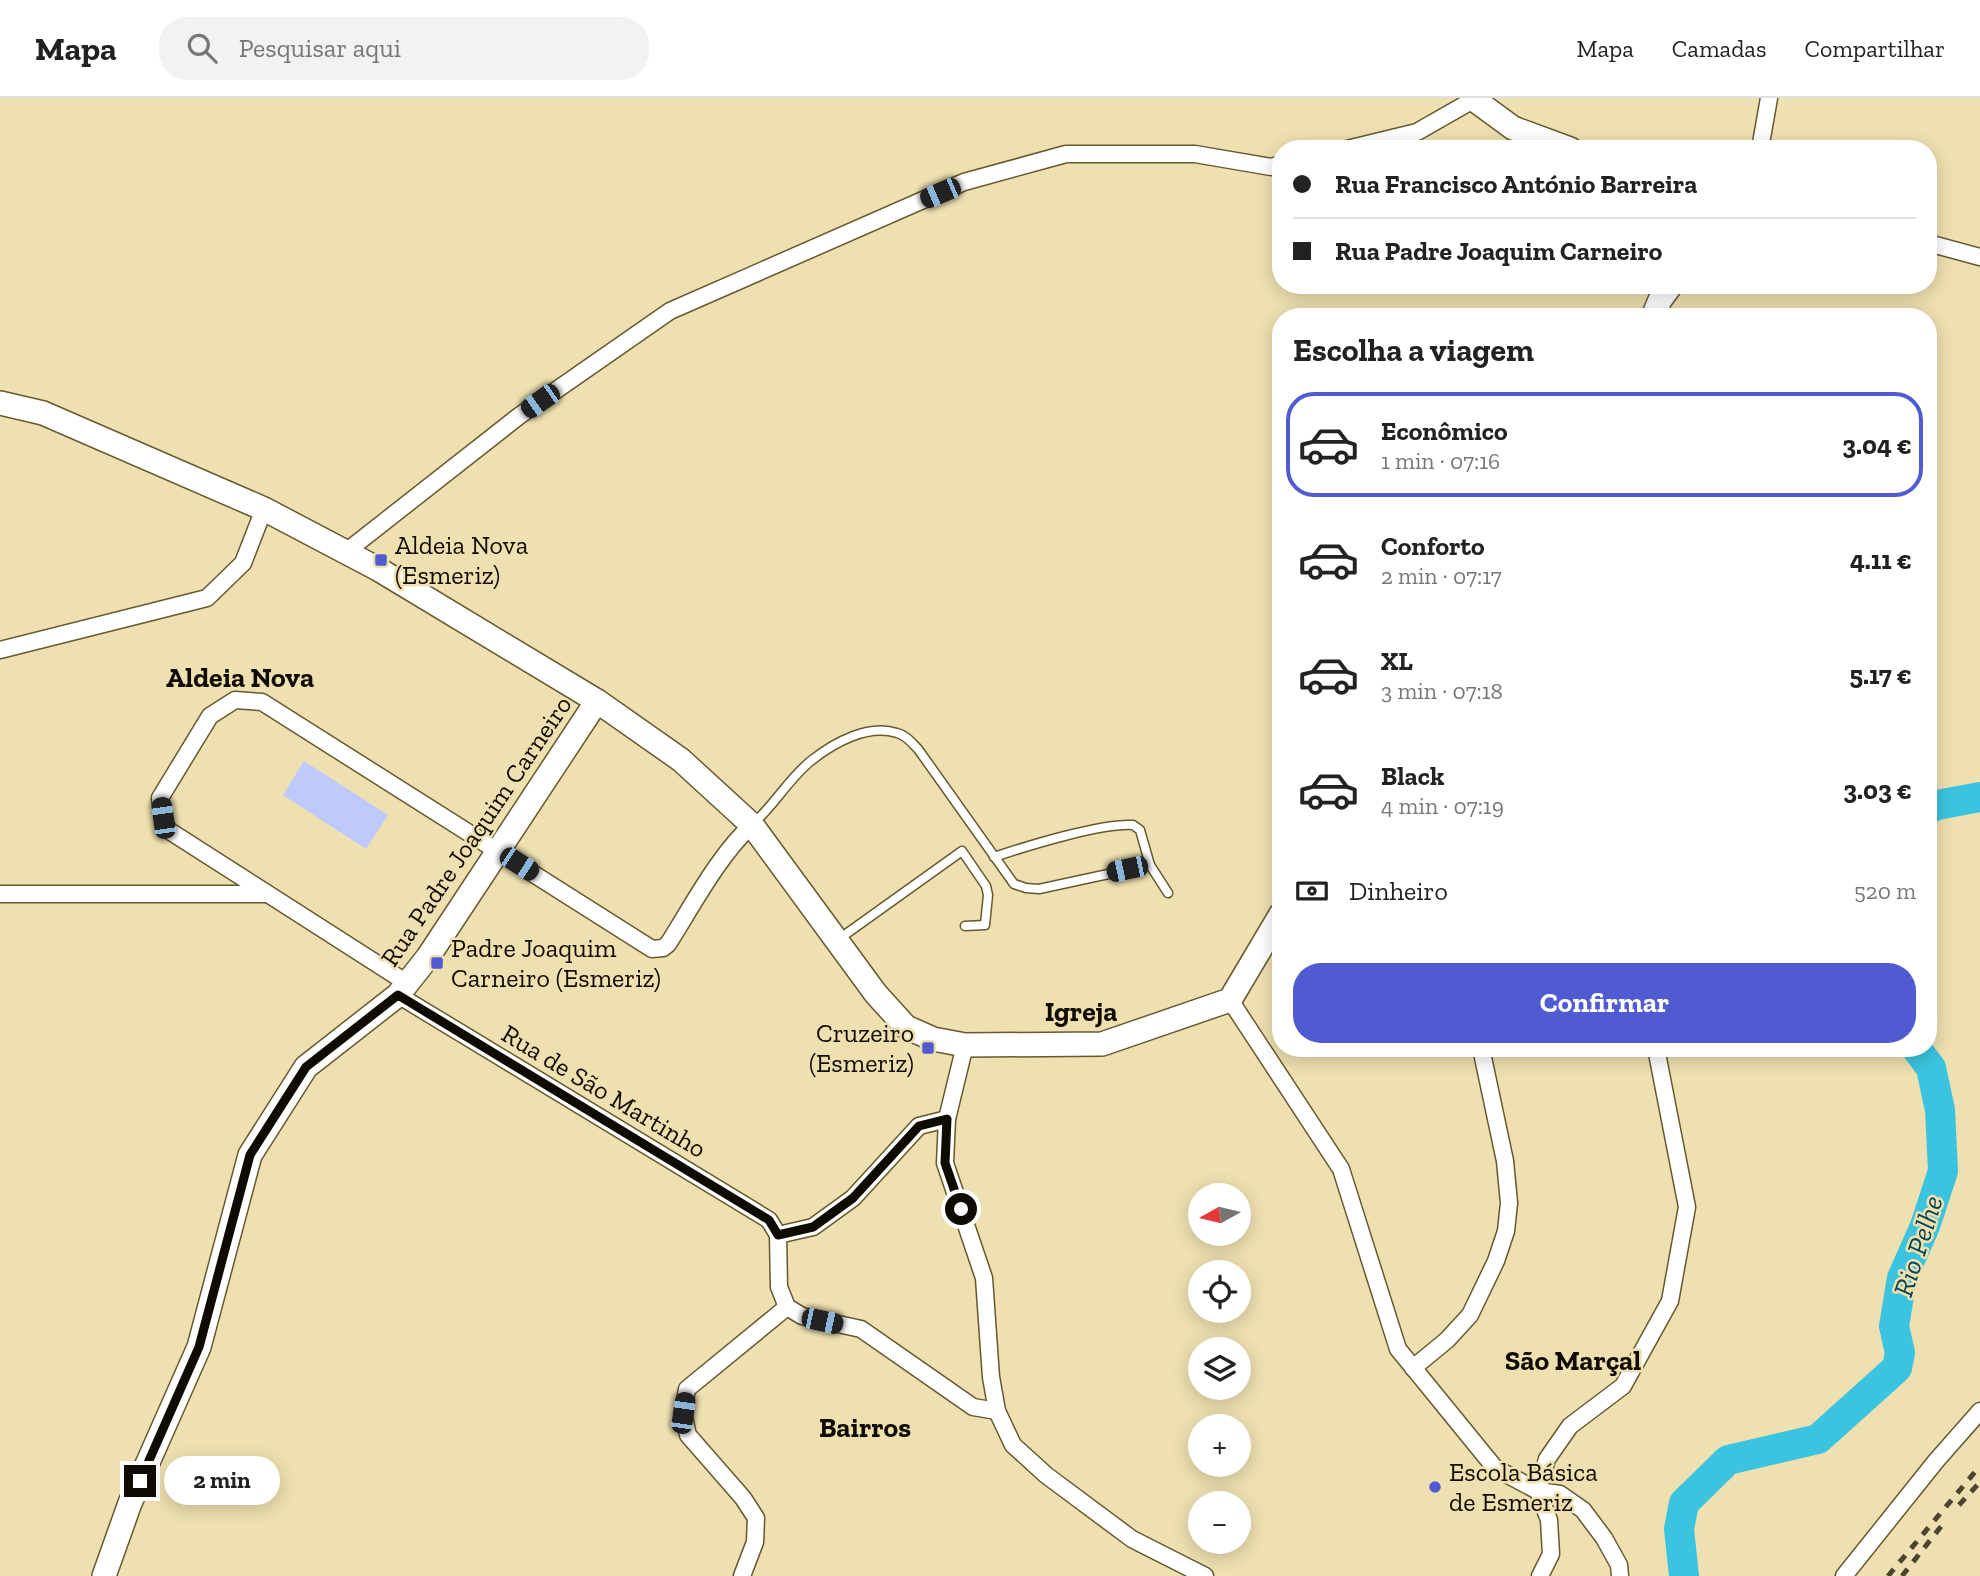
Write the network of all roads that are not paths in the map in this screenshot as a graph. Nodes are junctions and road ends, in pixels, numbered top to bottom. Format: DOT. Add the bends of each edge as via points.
graph roads {
  1 [pos="1769,98"];
  2 [pos="1472,99"];
  3 [pos="1385,140"];
  4 [pos="1546,140"];
  5 [pos="1762,140"];
  6 [pos="1272,167"];
  7 [pos="1937,245"];
  8 [pos="1980,257"];
  9 [pos="0,403"];
  10 [pos="264,509"];
  11 [pos="347,551"];
  12 [pos="0,650"];
  13 [pos="597,701"];
  14 [pos="752,825"];
  15 [pos="498,851"];
  16 [pos="994,857"];
  17 [pos="1150,865"];
  18 [pos="1168,893"];
  19 [pos="0,894"];
  20 [pos="266,894"];
  21 [pos="965,926"];
  22 [pos="1272,929"];
  23 [pos="837,940"];
  24 [pos="402,989"];
  25 [pos="1230,1000"];
  26 [pos="965,1045"];
  27 [pos="1482,1057"];
  28 [pos="1658,1057"];
  29 [pos="947,1119"];
  30 [pos="778,1235"];
  31 [pos="787,1307"];
  32 [pos="1413,1368"];
  33 [pos="1980,1410"];
  34 [pos="997,1411"];
  35 [pos="1538,1491"];
  36 [pos="104,1576"];
  37 [pos="742,1576"];
  38 [pos="1205,1576"];
  39 [pos="1540,1576"];
  40 [pos="1620,1576"];
  41 [pos="1844,1576"];
  1 -- 5 [label="street"];
  2 -- 3 [label="street" via="1418,132"];
  2 -- 4 [label="street" via="1513,128"];
  6 -- 11 [label="street" via="1195,154 1066,154 964,182 670,311 519,415"];
  7 -- 8 [label="street"];
  9 -- 10 [label="street" via="43,413"];
  10 -- 11 [label="street"];
  10 -- 12 [label="street" via="243,563 207,598"];
  11 -- 13 [label="street"];
  13 -- 14 [label="street" via="681,760"];
  13 -- 15 [label="street, Rua Padre Joaquim Carneiro"];
  14 -- 15 [label="street, Rua de São Martinho" via="718,867 668,944 658,950"];
  14 -- 16 [label="lane" via="811,760 849,737 881,730 898,733 918,749"];
  14 -- 23 [label="street"];
  15 -- 20 [label="street, Rua de São Martinho" via="262,702 235,700 211,716 160,798 163,818 168,830"];
  15 -- 24 [label="street, Rua Padre Joaquim Carneiro"];
  16 -- 17 [label="lane" via="1014,884 1026,888"];
  16 -- 17 [label="lane" via="1077,834 1133,825 1140,830"];
  17 -- 18 [label="lane"];
  19 -- 20 [label="street"];
  20 -- 24 [label="street, Rua de São Martinho"];
  21 -- 23 [label="lane" via="985,925 988,895 962,851"];
  22 -- 25 [label="street"];
  23 -- 26 [label="street" via="896,1018 917,1033"];
  24 -- 30 [label="street, Rua de São Martinho" via="769,1220"];
  24 -- 36 [label="street, Rua Padre Joaquim Carneiro" via="306,1067 250,1155 199,1347 130,1503"];
  25 -- 26 [label="street" via="1102,1044"];
  25 -- 32 [label="street" via="1341,1169 1398,1349"];
  26 -- 29 [label="street"];
  27 -- 32 [label="street" via="1505,1161 1506,1231 1470,1315"];
  28 -- 35 [label="street" via="1687,1207 1670,1301 1623,1386 1570,1426 1547,1459"];
  29 -- 30 [label="street" via="919,1126 853,1198 813,1227"];
  29 -- 34 [label="street" via="945,1163 984,1278"];
  30 -- 31 [label="street" via="779,1287"];
  31 -- 34 [label="street" via="802,1316 861,1329 973,1407"];
  31 -- 37 [label="street" via="687,1389 683,1413 688,1435 756,1518 755,1542"];
  32 -- 35 [label="street" via="1495,1468"];
  33 -- 41 [label="street"];
  34 -- 38 [label="street" via="1013,1445 1046,1475 1132,1539"];
  35 -- 39 [label="street" via="1549,1520 1551,1554"];
  35 -- 40 [label="street" via="1560,1494 1583,1510 1604,1538"];
}
